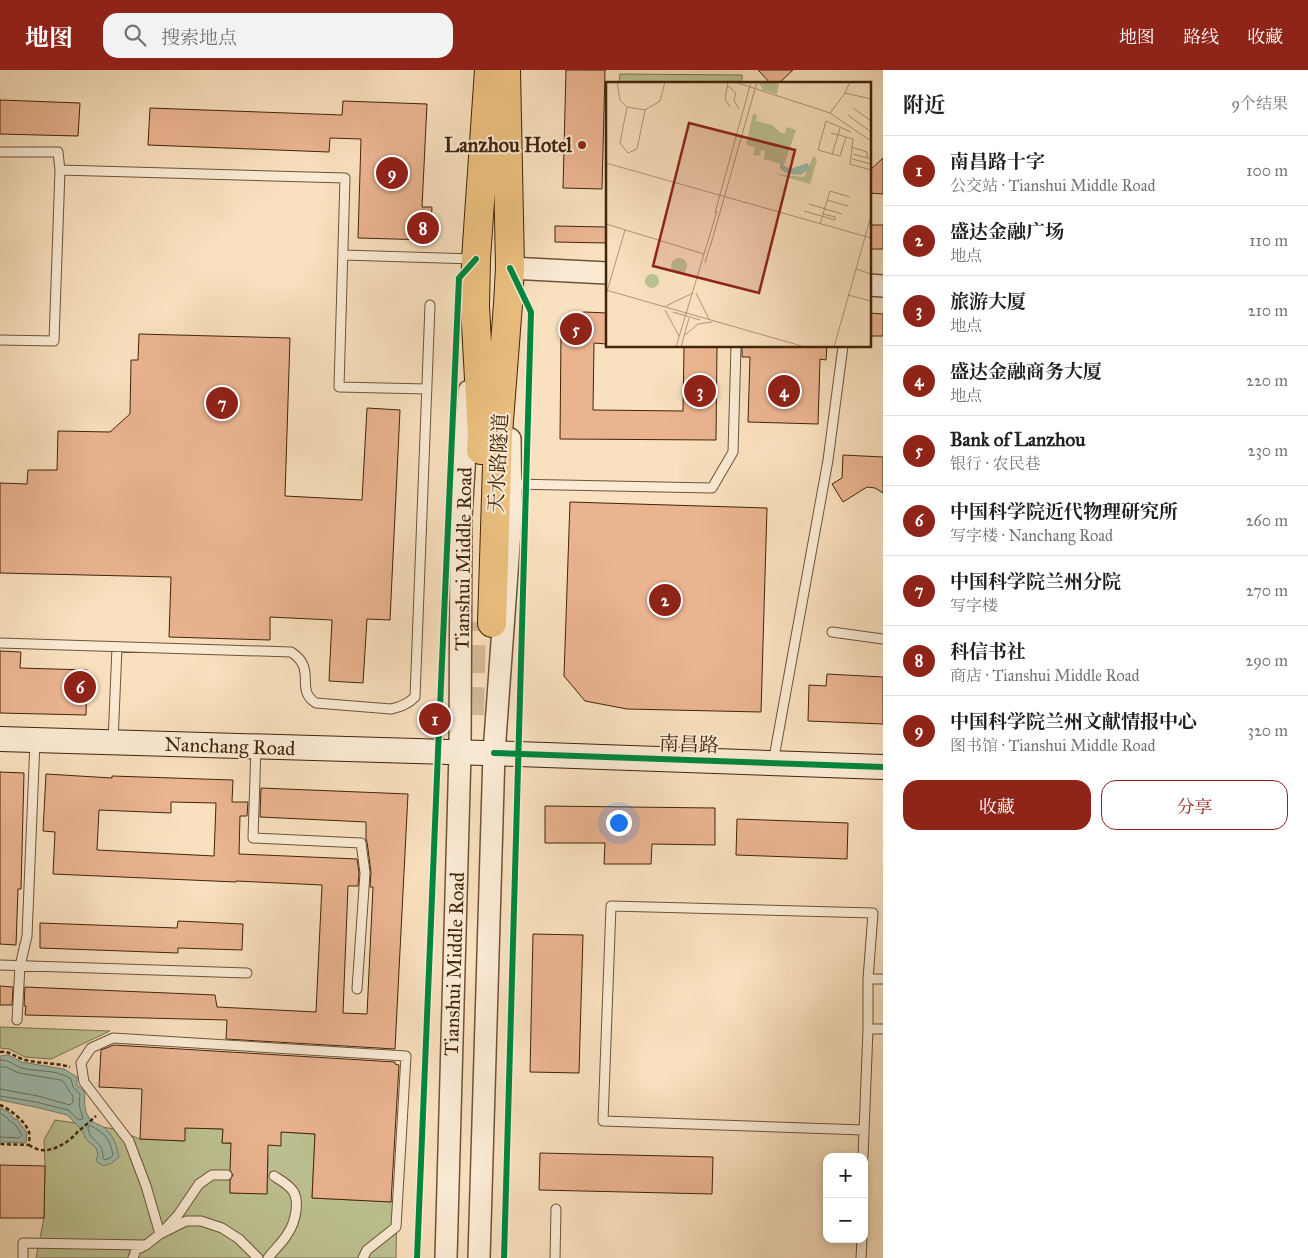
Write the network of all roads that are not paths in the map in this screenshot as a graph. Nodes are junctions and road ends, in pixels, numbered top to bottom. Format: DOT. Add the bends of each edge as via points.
graph roads {
  1 [pos="489,70"];
  2 [pos="506,70"];
  3 [pos="0,152"];
  4 [pos="60,170"];
  5 [pos="343,255"];
  6 [pos="476,259"];
  7 [pos="510,268"];
  8 [pos="606,273"];
  9 [pos="508,304"];
  10 [pos="430,305"];
  11 [pos="475,306"];
  12 [pos="0,340"];
  13 [pos="736,348"];
  14 [pos="843,348"];
  15 [pos="427,389"];
  16 [pos="511,484"];
  17 [pos="832,632"];
  18 [pos="883,639"];
  19 [pos="0,643"];
  20 [pos="117,647"];
  21 [pos="0,739"];
  22 [pos="35,740"];
  23 [pos="113,742"];
  24 [pos="256,746"];
  25 [pos="460,752"];
  26 [pos="494,753"];
  27 [pos="773,763"];
  28 [pos="883,767"];
  29 [pos="0,965"];
  30 [pos="20,966"];
  31 [pos="247,973"];
  32 [pos="868,979"];
  33 [pos="883,979"];
  34 [pos="357,988"];
  35 [pos="17,1020"];
  36 [pos="868,1029"];
  37 [pos="883,1029"];
  38 [pos="863,1130"];
  39 [pos="863,1153"];
  40 [pos="227,1175"];
  41 [pos="274,1176"];
  42 [pos="556,1209"];
  43 [pos="160,1234"];
  44 [pos="862,1243"];
  45 [pos="146,1245"];
  46 [pos="23,1258"];
  47 [pos="133,1258"];
  48 [pos="258,1258"];
  49 [pos="268,1258"];
  50 [pos="363,1258"];
  51 [pos="446,1258"];
  52 [pos="479,1258"];
  53 [pos="555,1258"];
  54 [pos="861,1258"];
  1 -- 6 [label="main road, Tianshui Middle Road"];
  2 -- 7 [label="main road, Tianshui Middle Road"];
  3 -- 4 [label="lane" via="58,152"];
  4 -- 5 [label="lane" via="345,178"];
  4 -- 12 [label="lane" via="54,342"];
  5 -- 6 [label="lane"];
  5 -- 15 [label="lane" via="339,387"];
  6 -- 11 [label="main road, Tianshui Middle Road"];
  7 -- 8 [label="street"];
  7 -- 9 [label="main road, Tianshui Middle Road"];
  9 -- 11 [label="main road, 天水路隧道" via="482,622 482,434"];
  9 -- 16 [label="street, Tianshui Middle Road"];
  10 -- 15 [label="lane"];
  11 -- 25 [label="street, Tianshui Middle Road" via="461,516"];
  13 -- 16 [label="lane" via="733,452 712,488"];
  14 -- 27 [label="lane" via="828,460"];
  15 -- 20 [label="lane" via="415,697 409,703 391,709 316,703 306,692 302,661 291,652"];
  16 -- 26 [label="street, Tianshui Middle Road" via="511,527"];
  17 -- 18 [label="lane"];
  19 -- 20 [label="lane"];
  20 -- 23 [label="lane"];
  21 -- 22 [label="main road, Nanchang Road"];
  22 -- 23 [label="main road, Nanchang Road"];
  22 -- 30 [label="lane" via="27,936"];
  23 -- 24 [label="main road, Nanchang Road"];
  24 -- 25 [label="main road, Nanchang Road"];
  24 -- 34 [label="lane" via="253,838 361,844 365,872"];
  25 -- 26 [label="main road, 南昌路"];
  25 -- 51 [label="street, Tianshui Middle Road"];
  26 -- 27 [label="main road, 南昌路"];
  26 -- 52 [label="street, Tianshui Middle Road"];
  27 -- 28 [label="main road, 南昌路"];
  29 -- 30 [label="lane"];
  30 -- 31 [label="lane"];
  30 -- 35 [label="lane"];
  32 -- 33 [label="lane"];
  32 -- 36 [label="lane"];
  32 -- 38 [label="lane" via="873,913 611,906 603,1121"];
  36 -- 37 [label="lane"];
  36 -- 38 [label="lane"];
  38 -- 39 [label="lane"];
  40 -- 43 [label="lane" via="212,1175 199,1184 178,1215"];
  41 -- 49 [label="lane" via="294,1192 296,1210 288,1234"];
  42 -- 53 [label="lane"];
  43 -- 45 [label="lane"];
  43 -- 48 [label="lane" via="186,1220 201,1221 222,1228 239,1239"];
  43 -- 50 [label="lane" via="130,1141 84,1082 81,1063 90,1048 113,1038 406,1056 396,1228 367,1250"];
  44 -- 54 [label="lane"];
  45 -- 46 [label="lane" via="23,1243"];
  45 -- 47 [label="lane" via="136,1250"];
}
